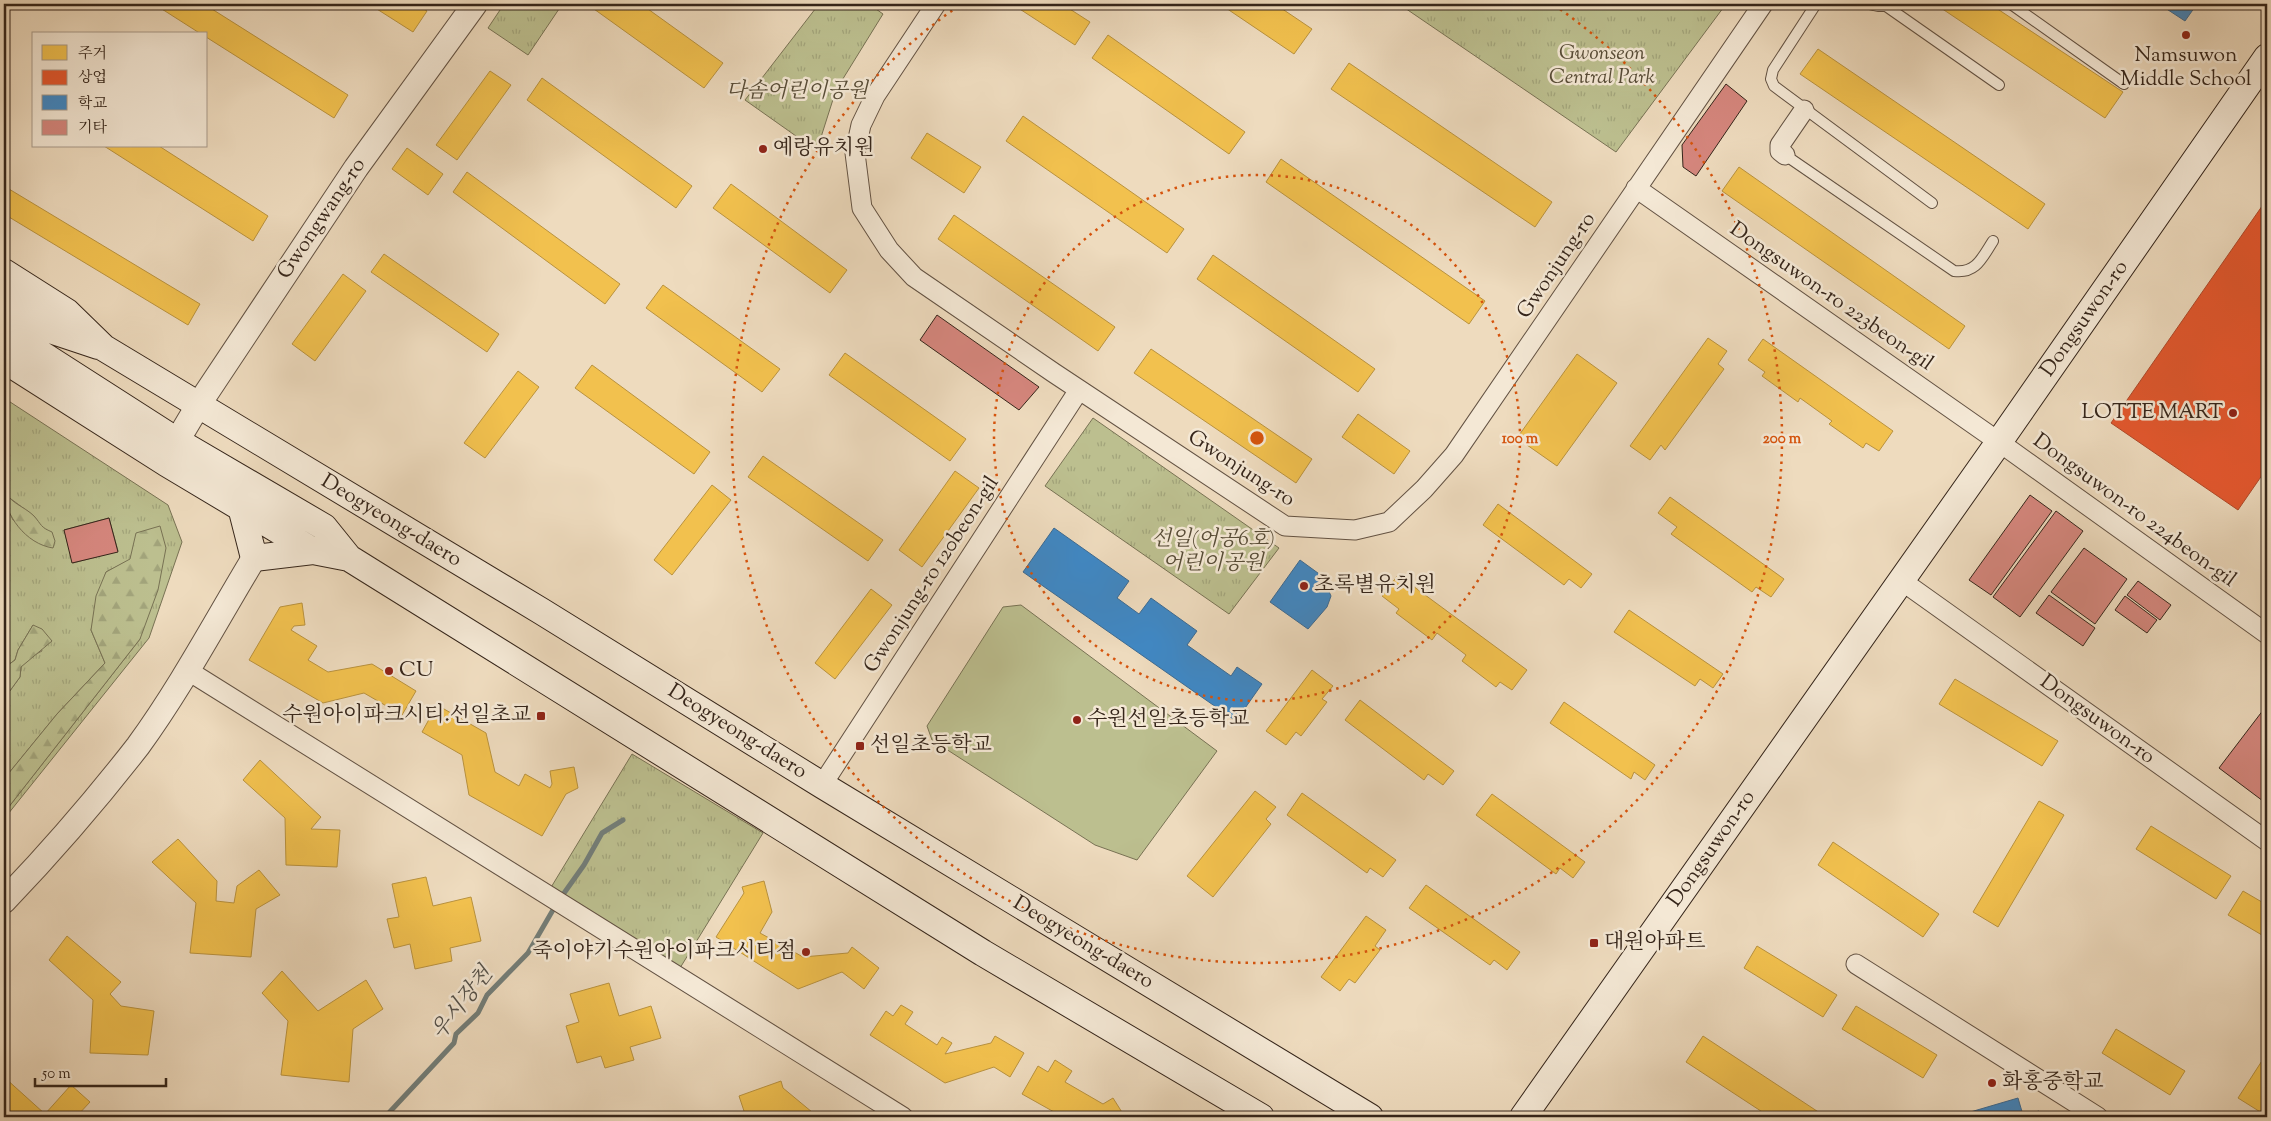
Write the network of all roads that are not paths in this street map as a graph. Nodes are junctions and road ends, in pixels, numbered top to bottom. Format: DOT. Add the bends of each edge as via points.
graph roads {
  1 [pos="475,4"];
  2 [pos="936,4"];
  3 [pos="1763,4"];
  4 [pos="1816,4"];
  5 [pos="1869,4"];
  6 [pos="2011,4"];
  7 [pos="1887,5"];
  8 [pos="2267,57"];
  9 [pos="2124,84"];
  10 [pos="1999,85"];
  11 [pos="1804,110"];
  12 [pos="1785,155"];
  13 [pos="1636,188"];
  14 [pos="1932,203"];
  15 [pos="1993,242"];
  16 [pos="4,272"];
  17 [pos="4,300"];
  18 [pos="4,330"];
  19 [pos="104,348"];
  20 [pos="4,360"];
  21 [pos="1079,390"];
  22 [pos="199,404"];
  23 [pos="176,441"];
  24 [pos="1999,442"];
  25 [pos="241,507"];
  26 [pos="313,551"];
  27 [pos="254,558"];
  28 [pos="350,558"];
  29 [pos="1902,580"];
  30 [pos="2267,634"];
  31 [pos="187,670"];
  32 [pos="822,785"];
  33 [pos="2267,841"];
  34 [pos="4,901"];
  35 [pos="1856,964"];
  36 [pos="903,1117"];
  37 [pos="1262,1117"];
  38 [pos="1370,1117"];
  39 [pos="1523,1117"];
  40 [pos="2098,1117"];
  1 -- 22 [label="street, Gwongwang-ro" via="356,168"];
  2 -- 21 [label="street, Gwonjung-ro" via="875,96 861,125 854,153 862,208 889,250 914,277"];
  3 -- 13 [label="street, Gwonjung-ro"];
  4 -- 11 [label="lane" via="1773,70 1771,80"];
  5 -- 7 [label="lane"];
  6 -- 9 [label="lane"];
  7 -- 10 [label="lane"];
  8 -- 24 [label="main road, Dongsuwon-ro"];
  11 -- 12 [label="street" via="1780,145 1780,151"];
  11 -- 14 [label="lane"];
  12 -- 15 [label="lane" via="1954,271 1968,272 1974,268"];
  13 -- 21 [label="street, Gwonjung-ro" via="1454,455 1389,522 1355,530 1285,526"];
  13 -- 24 [label="street, Dongsuwon-ro 223beon-gil"];
  16 -- 19 [label="main road, Deogyeong-daero" via="67,312"];
  17 -- 19 [label="main road, Deogyeong-daero" via="52,331"];
  18 -- 23 [label="main road, Deogyeong-daero"];
  19 -- 22 [label="main road, Deogyeong-daero"];
  20 -- 25 [label="main road, Deogyeong-daero"];
  21 -- 32 [label="street, Gwonjung-ro 120beon-gil"];
  22 -- 23 [label="street, Gwongwang-ro"];
  22 -- 32 [label="main road, Deogyeong-daero"];
  23 -- 28 [label="main road, Deogyeong-daero" via="324,527"];
  24 -- 29 [label="main road, Dongsuwon-ro"];
  24 -- 30 [label="street, Dongsuwon-ro 224beon-gil"];
  25 -- 26 [label="main road, Deogyeong-daero"];
  25 -- 27 [label="main road"];
  26 -- 27 [label="main road"];
  26 -- 28 [label="main road, Deogyeong-daero"];
  27 -- 31 [label="street"];
  28 -- 37 [label="main road, Deogyeong-daero" via="983,953"];
  29 -- 33 [label="street, Dongsuwon-ro"];
  29 -- 39 [label="main road, Dongsuwon-ro"];
  31 -- 34 [label="street" via="138,744 57,845"];
  31 -- 36 [label="street"];
  32 -- 38 [label="main road, Deogyeong-daero"];
  35 -- 40 [label="street"];
}
